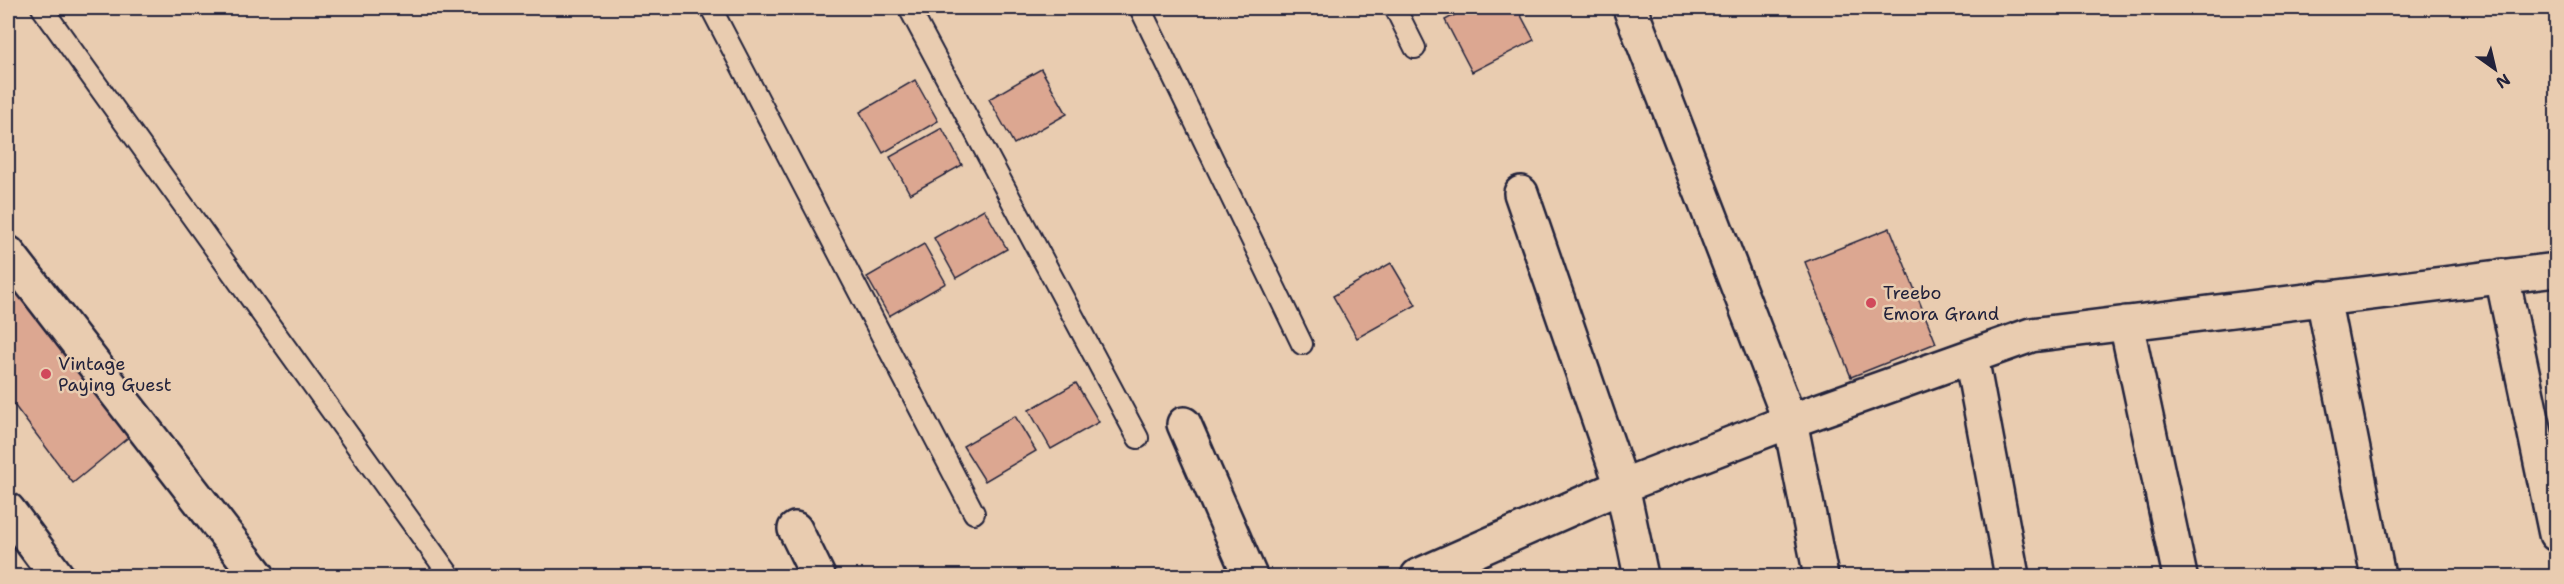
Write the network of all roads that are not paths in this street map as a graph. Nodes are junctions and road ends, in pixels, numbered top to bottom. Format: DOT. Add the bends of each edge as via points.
graph roads {
  1 [pos="42,8"];
  2 [pos="711,8"];
  3 [pos="909,8"];
  4 [pos="1140,8"];
  5 [pos="1395,8"];
  6 [pos="1630,8"];
  7 [pos="1415,48"];
  8 [pos="1521,194"];
  9 [pos="8,253"];
  10 [pos="2556,270"];
  11 [pos="2502,276"];
  12 [pos="2323,298"];
  13 [pos="2126,323"];
  14 [pos="1302,344"];
  15 [pos="1971,357"];
  16 [pos="1790,421"];
  17 [pos="1184,424"];
  18 [pos="1138,438"];
  19 [pos="1622,486"];
  20 [pos="8,510"];
  21 [pos="974,513"];
  22 [pos="795,529"];
  23 [pos="2556,534"];
  24 [pos="1451,569"];
  25 [pos="57,576"];
  26 [pos="258,576"];
  27 [pos="450,576"];
  28 [pos="819,576"];
  29 [pos="1250,576"];
  30 [pos="1418,576"];
  31 [pos="1641,576"];
  32 [pos="1821,576"];
  33 [pos="2012,576"];
  34 [pos="2180,576"];
  35 [pos="2378,576"];
  1 -- 27 [label="lane"];
  2 -- 21 [label="lane"];
  3 -- 18 [label="lane"];
  4 -- 14 [label="lane"];
  5 -- 7 [label="lane"];
  6 -- 16 [label="street"];
  8 -- 19 [label="street"];
  9 -- 26 [label="street"];
  10 -- 11 [label="street"];
  11 -- 12 [label="street"];
  11 -- 23 [label="street"];
  12 -- 13 [label="street"];
  12 -- 35 [label="street"];
  13 -- 15 [label="street" via="2031,335"];
  13 -- 34 [label="street"];
  15 -- 16 [label="street"];
  15 -- 33 [label="street"];
  16 -- 19 [label="street"];
  16 -- 32 [label="street"];
  17 -- 29 [label="street"];
  19 -- 24 [label="street"];
  19 -- 31 [label="street"];
  20 -- 25 [label="street"];
  22 -- 28 [label="street"];
  24 -- 30 [label="street"];
}
